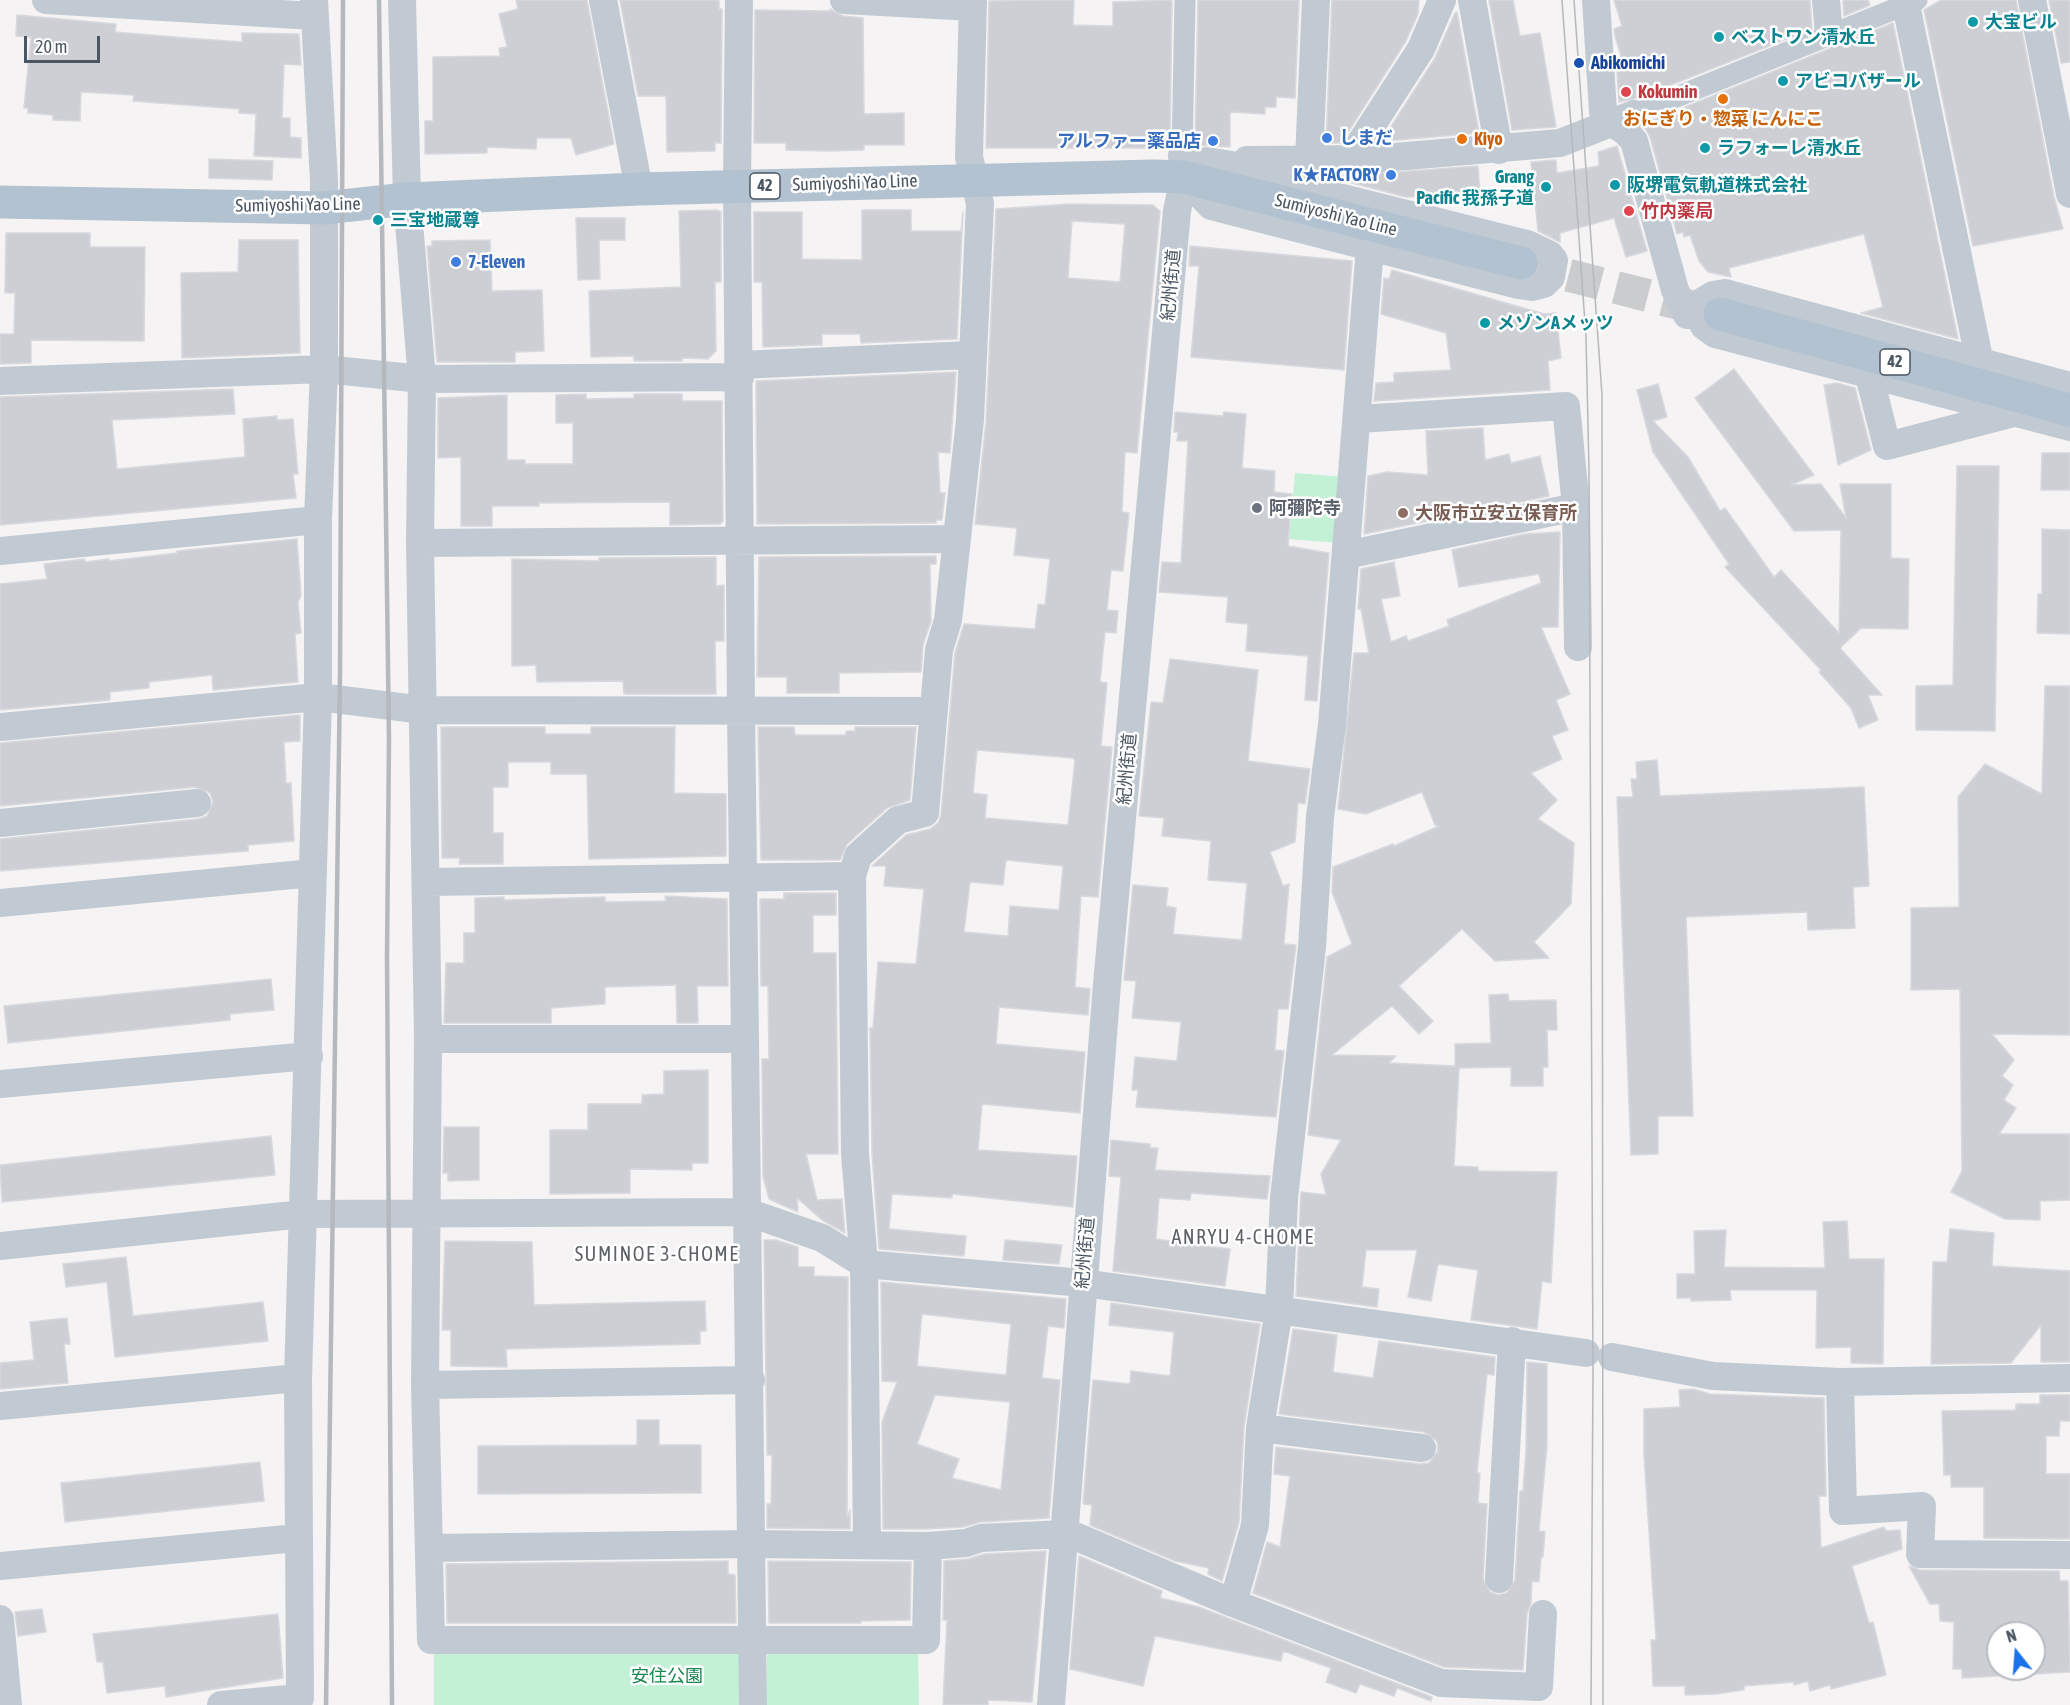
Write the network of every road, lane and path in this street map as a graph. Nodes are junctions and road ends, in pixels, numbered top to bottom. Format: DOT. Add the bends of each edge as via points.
graph roads {
  1 [pos="46,0"];
  2 [pos="402,0"];
  3 [pos="603,0"];
  4 [pos="739,0"];
  5 [pos="844,0"];
  6 [pos="1185,0"];
  7 [pos="1316,0"];
  8 [pos="1442,0"];
  9 [pos="1472,0"];
  10 [pos="1596,0"];
  11 [pos="1826,0"];
  12 [pos="2032,0"];
  13 [pos="1911,2"];
  14 [pos="973,4"];
  15 [pos="314,8"];
  16 [pos="1829,34"];
  17 [pos="2060,91"];
  18 [pos="1623,119"];
  19 [pos="1499,150"];
  20 [pos="1311,159"];
  21 [pos="1361,159"];
  22 [pos="1191,164"];
  23 [pos="974,179"];
  24 [pos="737,186"];
  25 [pos="639,189"];
  26 [pos="1306,189"];
  27 [pos="2070,194"];
  28 [pos="407,199"];
  29 [pos="0,202"];
  30 [pos="1371,204"];
  31 [pos="324,208"];
  32 [pos="1370,247"];
  33 [pos="1521,263"];
  34 [pos="1709,314"];
  35 [pos="971,355"];
  36 [pos="1980,363"];
  37 [pos="324,369"];
  38 [pos="740,371"];
  39 [pos="1869,375"];
  40 [pos="422,379"];
  41 [pos="0,381"];
  42 [pos="2070,386"];
  43 [pos="2070,410"];
  44 [pos="2012,413"];
  45 [pos="1358,419"];
  46 [pos="2070,427"];
  47 [pos="1575,507"];
  48 [pos="318,520"];
  49 [pos="957,539"];
  50 [pos="741,540"];
  51 [pos="420,543"];
  52 [pos="0,550"];
  53 [pos="1346,555"];
  54 [pos="1578,647"];
  55 [pos="318,697"];
  56 [pos="741,709"];
  57 [pos="424,710"];
  58 [pos="933,711"];
  59 [pos="0,727"];
  60 [pos="197,804"];
  61 [pos="0,824"];
  62 [pos="313,873"];
  63 [pos="852,876"];
  64 [pos="742,878"];
  65 [pos="427,882"];
  66 [pos="0,903"];
  67 [pos="428,1038"];
  68 [pos="745,1039"];
  69 [pos="309,1056"];
  70 [pos="0,1084"];
  71 [pos="747,1212"];
  72 [pos="303,1214"];
  73 [pos="428,1214"];
  74 [pos="0,1246"];
  75 [pos="864,1264"];
  76 [pos="1083,1283"];
  77 [pos="1279,1309"];
  78 [pos="1512,1341"];
  79 [pos="298,1378"];
  80 [pos="2070,1378"];
  81 [pos="751,1380"];
  82 [pos="1840,1382"];
  83 [pos="425,1385"];
  84 [pos="0,1406"];
  85 [pos="1260,1428"];
  86 [pos="1422,1448"];
  87 [pos="297,1538"];
  88 [pos="752,1544"];
  89 [pos="1063,1544"];
  90 [pos="867,1545"];
  91 [pos="928,1546"];
  92 [pos="429,1548"];
  93 [pos="2070,1555"];
  94 [pos="0,1566"];
  95 [pos="1499,1579"];
  96 [pos="1233,1603"];
  97 [pos="1543,1614"];
  98 [pos="0,1619"];
  99 [pos="754,1640"];
  100 [pos="8,1705"];
  101 [pos="221,1705"];
  102 [pos="753,1705"];
  103 [pos="1051,1705"];
  1 -- 15 [label="street"];
  2 -- 28 [label="street"];
  3 -- 25 [label="street"];
  4 -- 24 [label="street"];
  5 -- 14 [label="street"];
  6 -- 22 [label="street, 紀州街道"];
  7 -- 20 [label="street"];
  8 -- 21 [label="street" via="1421,49"];
  9 -- 19 [label="street"];
  10 -- 18 [label="street" via="1603,112"];
  11 -- 16 [label="street"];
  12 -- 17 [label="street"];
  13 -- 16 [label="street"];
  13 -- 36 [label="street"];
  14 -- 23 [label="street" via="969,157"];
  15 -- 31 [label="street"];
  16 -- 18 [label="street"];
  17 -- 27 [label="street"];
  18 -- 19 [label="street" via="1566,141"];
  18 -- 34 [label="street" via="1626,132 1634,141 1674,290 1687,315"];
  19 -- 21 [label="street"];
  20 -- 21 [label="street"];
  20 -- 22 [label="street"];
  20 -- 26 [label="street"];
  21 -- 30 [label="street"];
  22 -- 23 [label="main road, Sumiyoshi Yao Line / 42"];
  22 -- 26 [label="street" via="1251,168"];
  22 -- 32 [label="street" via="1210,206"];
  22 -- 33 [label="main road, Sumiyoshi Yao Line / 42"];
  22 -- 76 [label="street, 紀州街道" via="1177,211"];
  23 -- 24 [label="main road, Sumiyoshi Yao Line / 42"];
  23 -- 35 [label="street" via="980,204"];
  24 -- 25 [label="main road, Sumiyoshi Yao Line / 42"];
  24 -- 38 [label="street"];
  25 -- 28 [label="main road, Sumiyoshi Yao Line / 42"];
  26 -- 30 [label="street"];
  28 -- 31 [label="main road, Sumiyoshi Yao Line / 42"];
  28 -- 40 [label="street"];
  29 -- 31 [label="main road, Sumiyoshi Yao Line / 42"];
  30 -- 32 [label="street" via="1540,249 1550,255 1554,267 1544,284 1532,287"];
  31 -- 37 [label="street"];
  32 -- 45 [label="street"];
  34 -- 36 [label="street" via="1703,301 1725,293"];
  34 -- 39 [label="street" via="1704,326 1715,334"];
  34 -- 43 [label="main road, 42"];
  35 -- 38 [label="street"];
  35 -- 49 [label="street"];
  36 -- 42 [label="street"];
  37 -- 40 [label="street"];
  37 -- 41 [label="street"];
  37 -- 48 [label="street"];
  38 -- 40 [label="street"];
  38 -- 50 [label="street"];
  39 -- 44 [label="street"];
  39 -- 44 [label="street" via="1887,446"];
  40 -- 51 [label="street"];
  44 -- 46 [label="street"];
  45 -- 47 [label="street" via="1566,406"];
  45 -- 53 [label="street"];
  47 -- 53 [label="street"];
  47 -- 54 [label="street"];
  48 -- 52 [label="street"];
  48 -- 55 [label="street"];
  49 -- 50 [label="street"];
  49 -- 58 [label="street"];
  50 -- 51 [label="street"];
  50 -- 56 [label="street"];
  51 -- 57 [label="street"];
  53 -- 77 [label="street" via="1320,817 1312,947 1284,1198"];
  55 -- 57 [label="street"];
  55 -- 59 [label="street"];
  55 -- 62 [label="street"];
  56 -- 57 [label="street"];
  56 -- 58 [label="street"];
  56 -- 64 [label="street"];
  57 -- 65 [label="street"];
  58 -- 63 [label="street" via="925,813 898,820 858,856"];
  60 -- 61 [label="street"];
  62 -- 66 [label="street"];
  62 -- 69 [label="street"];
  63 -- 64 [label="street"];
  63 -- 75 [label="street" via="855,1154"];
  64 -- 65 [label="street"];
  64 -- 68 [label="street"];
  65 -- 67 [label="street"];
  67 -- 68 [label="street"];
  67 -- 73 [label="street"];
  68 -- 71 [label="street"];
  69 -- 70 [label="street"];
  69 -- 72 [label="street"];
  71 -- 73 [label="street"];
  71 -- 75 [label="street" via="822,1238"];
  71 -- 81 [label="street"];
  72 -- 73 [label="street"];
  72 -- 74 [label="street"];
  72 -- 79 [label="street"];
  73 -- 83 [label="street"];
  75 -- 76 [label="street"];
  75 -- 90 [label="street"];
  76 -- 77 [label="street"];
  76 -- 89 [label="street, 紀州街道"];
  77 -- 78 [label="street"];
  77 -- 85 [label="street"];
  78 -- 82 [label="street" via="1713,1376"];
  78 -- 95 [label="street"];
  79 -- 84 [label="street"];
  79 -- 87 [label="street"];
  80 -- 82 [label="street"];
  81 -- 83 [label="street"];
  81 -- 88 [label="street"];
  82 -- 93 [label="street" via="1843,1511 1922,1506 1920,1554"];
  83 -- 92 [label="street"];
  85 -- 86 [label="street"];
  85 -- 96 [label="street" via="1255,1525"];
  87 -- 94 [label="street"];
  87 -- 101 [label="street" via="300,1698"];
  88 -- 90 [label="street"];
  88 -- 92 [label="street"];
  88 -- 99 [label="street"];
  89 -- 91 [label="street" via="981,1538"];
  89 -- 96 [label="street" via="1129,1558"];
  89 -- 103 [label="street, 紀州街道"];
  90 -- 91 [label="street"];
  91 -- 99 [label="street" via="926,1640"];
  92 -- 99 [label="street" via="431,1640"];
  96 -- 97 [label="street" via="1441,1683 1539,1687"];
  98 -- 100 [label="street"];
  99 -- 102 [label="street"];
}
